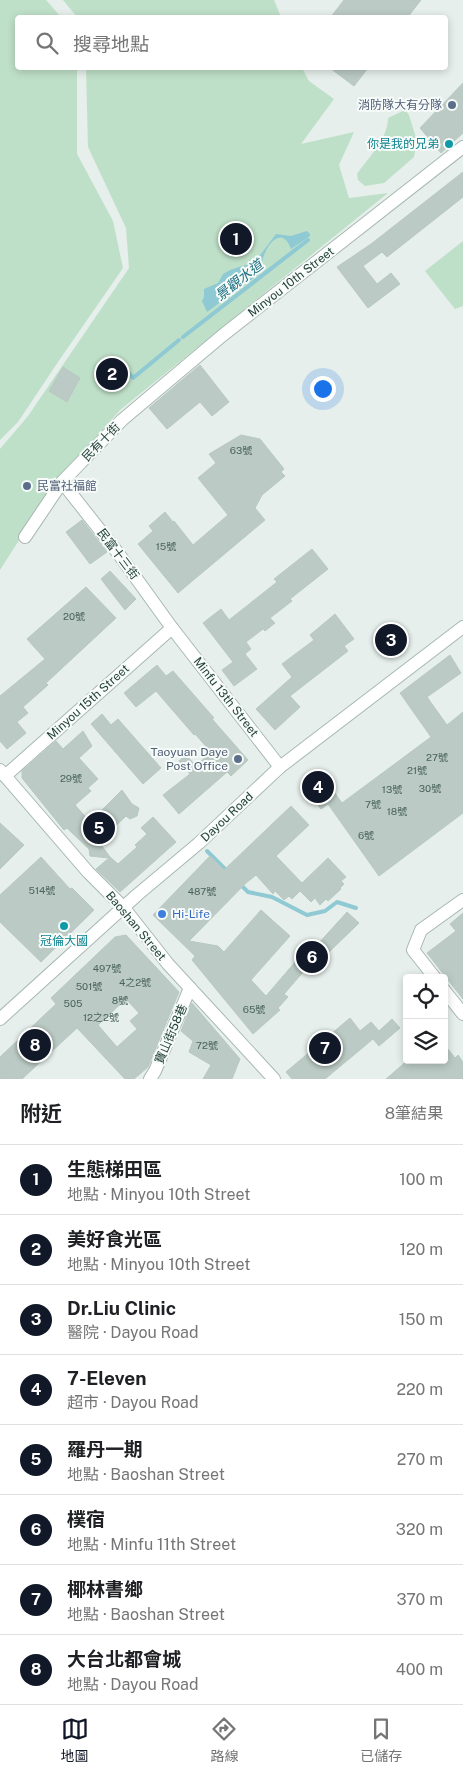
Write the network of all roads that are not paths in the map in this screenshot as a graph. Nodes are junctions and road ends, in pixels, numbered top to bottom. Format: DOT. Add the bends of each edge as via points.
graph roads {
  1 [pos="463,147"];
  2 [pos="62,482"];
  3 [pos="25,537"];
  4 [pos="463,626"];
  5 [pos="172,628"];
  6 [pos="280,767"];
  7 [pos="2,773"];
  8 [pos="463,900"];
  9 [pos="124,908"];
  10 [pos="432,974"];
  11 [pos="190,988"];
  12 [pos="448,995"];
  13 [pos="463,1014"];
  14 [pos="0,1019"];
  15 [pos="150,1079"];
  16 [pos="274,1079"];
  1 -- 2 [label="street, 民有十街" via="223,335 122,420"];
  2 -- 3 [label="street, 民有十街"];
  2 -- 5 [label="street, 民富十三街" via="118,552"];
  4 -- 6 [label="street, Dayou Road"];
  5 -- 6 [label="street, Minfu 13th Street"];
  5 -- 7 [label="street, Minyou 15th Street"];
  6 -- 9 [label="street, Dayou Road"];
  7 -- 9 [label="street, Baoshan Street" via="88,872"];
  8 -- 10 [label="street" via="421,930 413,950"];
  9 -- 11 [label="street, Baoshan Street"];
  9 -- 14 [label="street, Dayou Road"];
  11 -- 15 [label="street, 寶山街58巷"];
  11 -- 16 [label="street, Baoshan Street"];
  12 -- 13 [label="street"];
}
